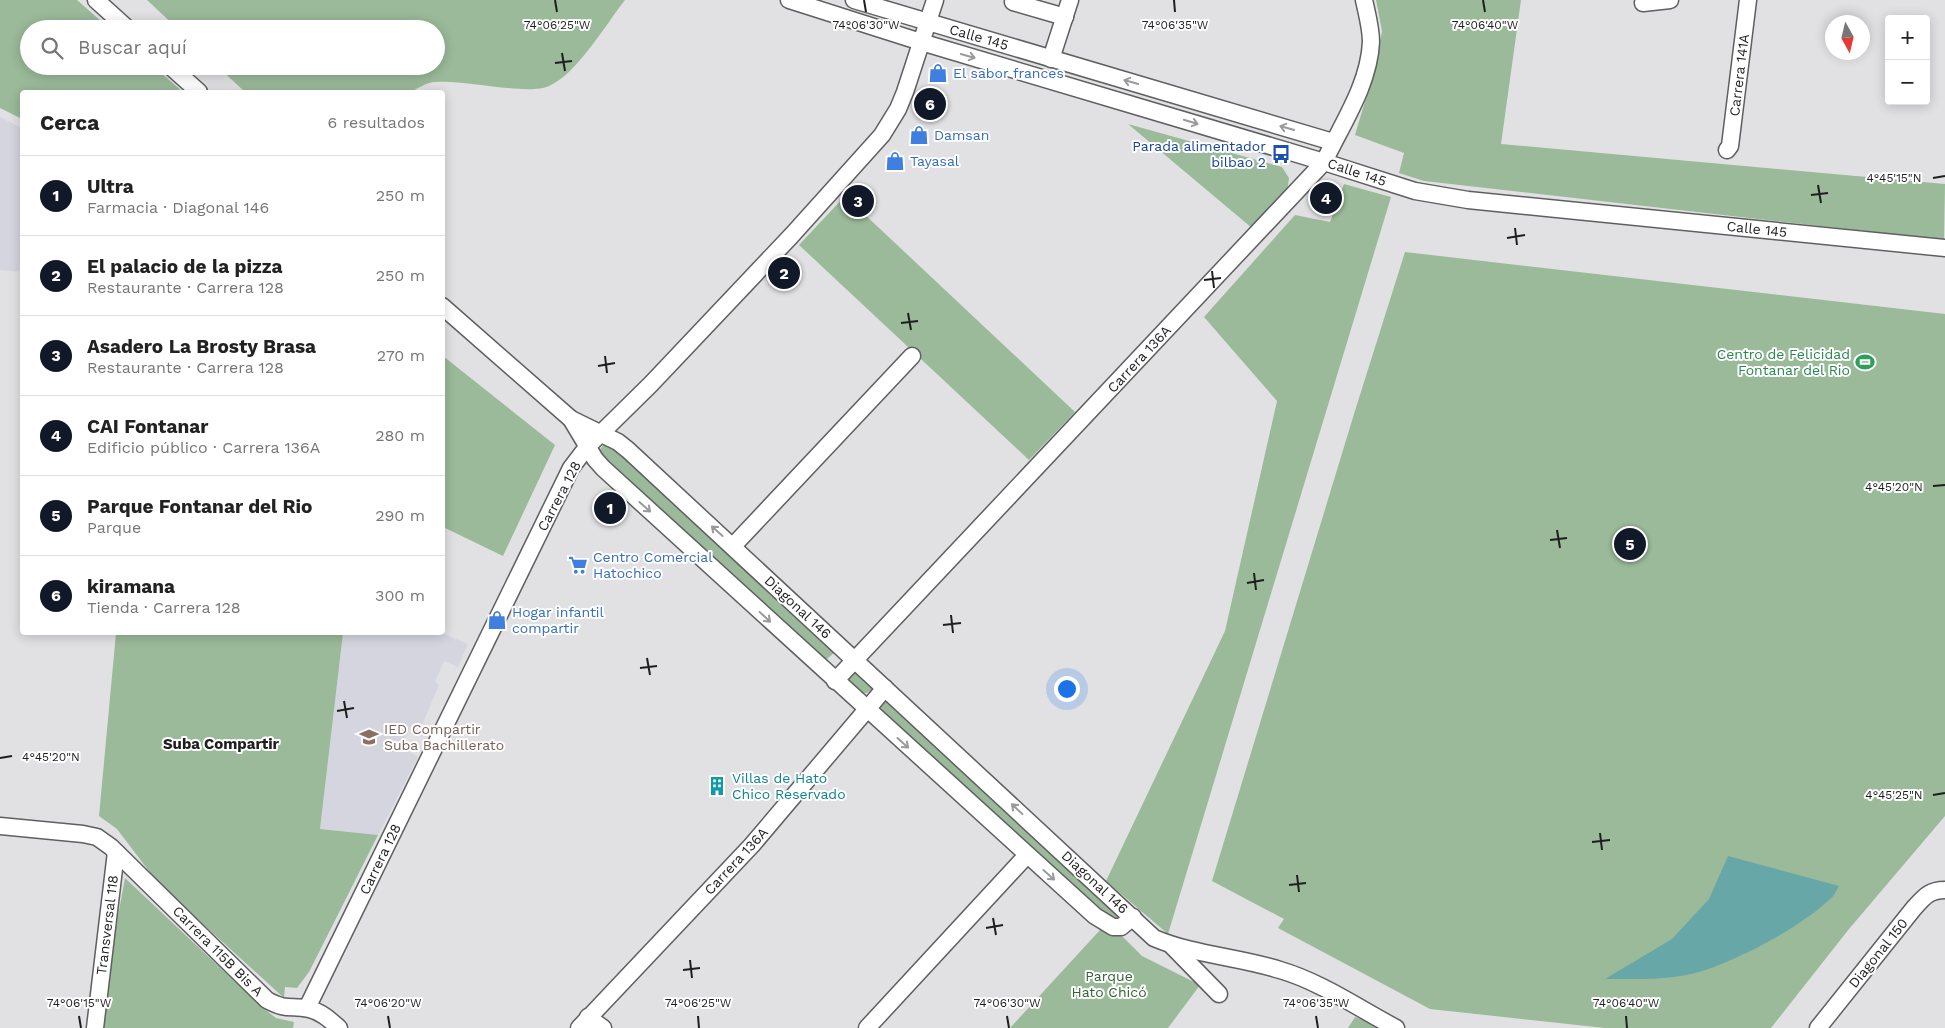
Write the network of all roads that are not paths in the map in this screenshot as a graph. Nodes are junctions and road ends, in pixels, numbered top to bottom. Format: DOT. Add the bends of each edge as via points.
graph roads {
  1 [pos="96,0"];
  2 [pos="789,0"];
  3 [pos="854,0"];
  4 [pos="935,0"];
  5 [pos="1070,0"];
  6 [pos="1364,0"];
  7 [pos="1670,0"];
  8 [pos="1748,0"];
  9 [pos="1013,2"];
  10 [pos="1643,3"];
  11 [pos="1064,17"];
  12 [pos="118,20"];
  13 [pos="928,22"];
  14 [pos="921,42"];
  15 [pos="1051,59"];
  16 [pos="180,75"];
  17 [pos="197,90"];
  18 [pos="1334,142"];
  19 [pos="1727,150"];
  20 [pos="1324,162"];
  21 [pos="1945,248"];
  22 [pos="445,309"];
  23 [pos="912,356"];
  24 [pos="571,419"];
  25 [pos="602,434"];
  26 [pos="588,447"];
  27 [pos="733,546"];
  28 [pos="855,660"];
  29 [pos="836,681"];
  30 [pos="885,688"];
  31 [pos="867,710"];
  32 [pos="0,826"];
  33 [pos="114,849"];
  34 [pos="1027,855"];
  35 [pos="1945,890"];
  36 [pos="1133,918"];
  37 [pos="1172,946"];
  38 [pos="1219,994"];
  39 [pos="307,1008"];
  40 [pos="584,1023"];
  41 [pos="95,1028"];
  42 [pos="339,1028"];
  43 [pos="603,1028"];
  44 [pos="866,1028"];
  45 [pos="1396,1028"];
  46 [pos="1818,1028"];
  1 -- 12 [label="street"];
  2 -- 14 [label="street, Calle 145"];
  3 -- 13 [label="street, Calle 145"];
  4 -- 13 [label="street, Carrera 128"];
  5 -- 11 [label="street"];
  6 -- 18 [label="street, Carrera 136A" via="1371,40 1369,58 1359,89"];
  7 -- 10 [label="street"];
  8 -- 19 [label="street, Carrera 141A"];
  9 -- 11 [label="street"];
  11 -- 15 [label="street"];
  13 -- 14 [label="street, Carrera 128"];
  13 -- 15 [label="street, Calle 145"];
  14 -- 20 [label="street, Calle 145, one-way"];
  14 -- 25 [label="street, Carrera 128" via="898,109 882,135"];
  18 -- 15 [label="street, Calle 145, one-way"];
  16 -- 17 [label="street"];
  18 -- 20 [label="street, Carrera 136A"];
  20 -- 21 [label="street, Calle 145" via="1440,196"];
  20 -- 28 [label="street, Carrera 136A"];
  22 -- 24 [label="street, Diagonal 146"];
  23 -- 27 [label="street"];
  24 -- 25 [label="street, Diagonal 146"];
  24 -- 26 [label="street, Diagonal 146"];
  25 -- 26 [label="street, Carrera 128"];
  27 -- 25 [label="street, Diagonal 146, one-way" via="628,450"];
  26 -- 29 [label="street, Diagonal 146, one-way" via="603,468"];
  26 -- 39 [label="street, Carrera 128" via="568,473"];
  27 -- 28 [label="street, Diagonal 146"];
  28 -- 29 [label="street, Carrera 136A"];
  28 -- 30 [label="street, Diagonal 146"];
  29 -- 31 [label="street, Diagonal 146"];
  30 -- 31 [label="street, Carrera 136A"];
  36 -- 30 [label="street, Diagonal 146, one-way"];
  31 -- 34 [label="street, Diagonal 146, one-way"];
  31 -- 40 [label="street, Carrera 136A" via="752,845"];
  32 -- 33 [label="street, Carrera 115B Bis A" via="83,834 97,837"];
  33 -- 39 [label="street, Carrera 115B Bis A" via="267,1000 284,1008"];
  33 -- 41 [label="street, Transversal 118"];
  34 -- 36 [label="street, Diagonal 146, one-way" via="1103,922 1122,927"];
  34 -- 44 [label="street"];
  35 -- 46 [label="street, Diagonal 150" via="1928,893 1914,908"];
  36 -- 37 [label="street" via="1154,938"];
  37 -- 38 [label="street"];
  37 -- 45 [label="street" via="1300,976"];
  39 -- 42 [label="street, Carrera 115B Bis A" via="328,1018"];
  40 -- 43 [label="street"];
}
